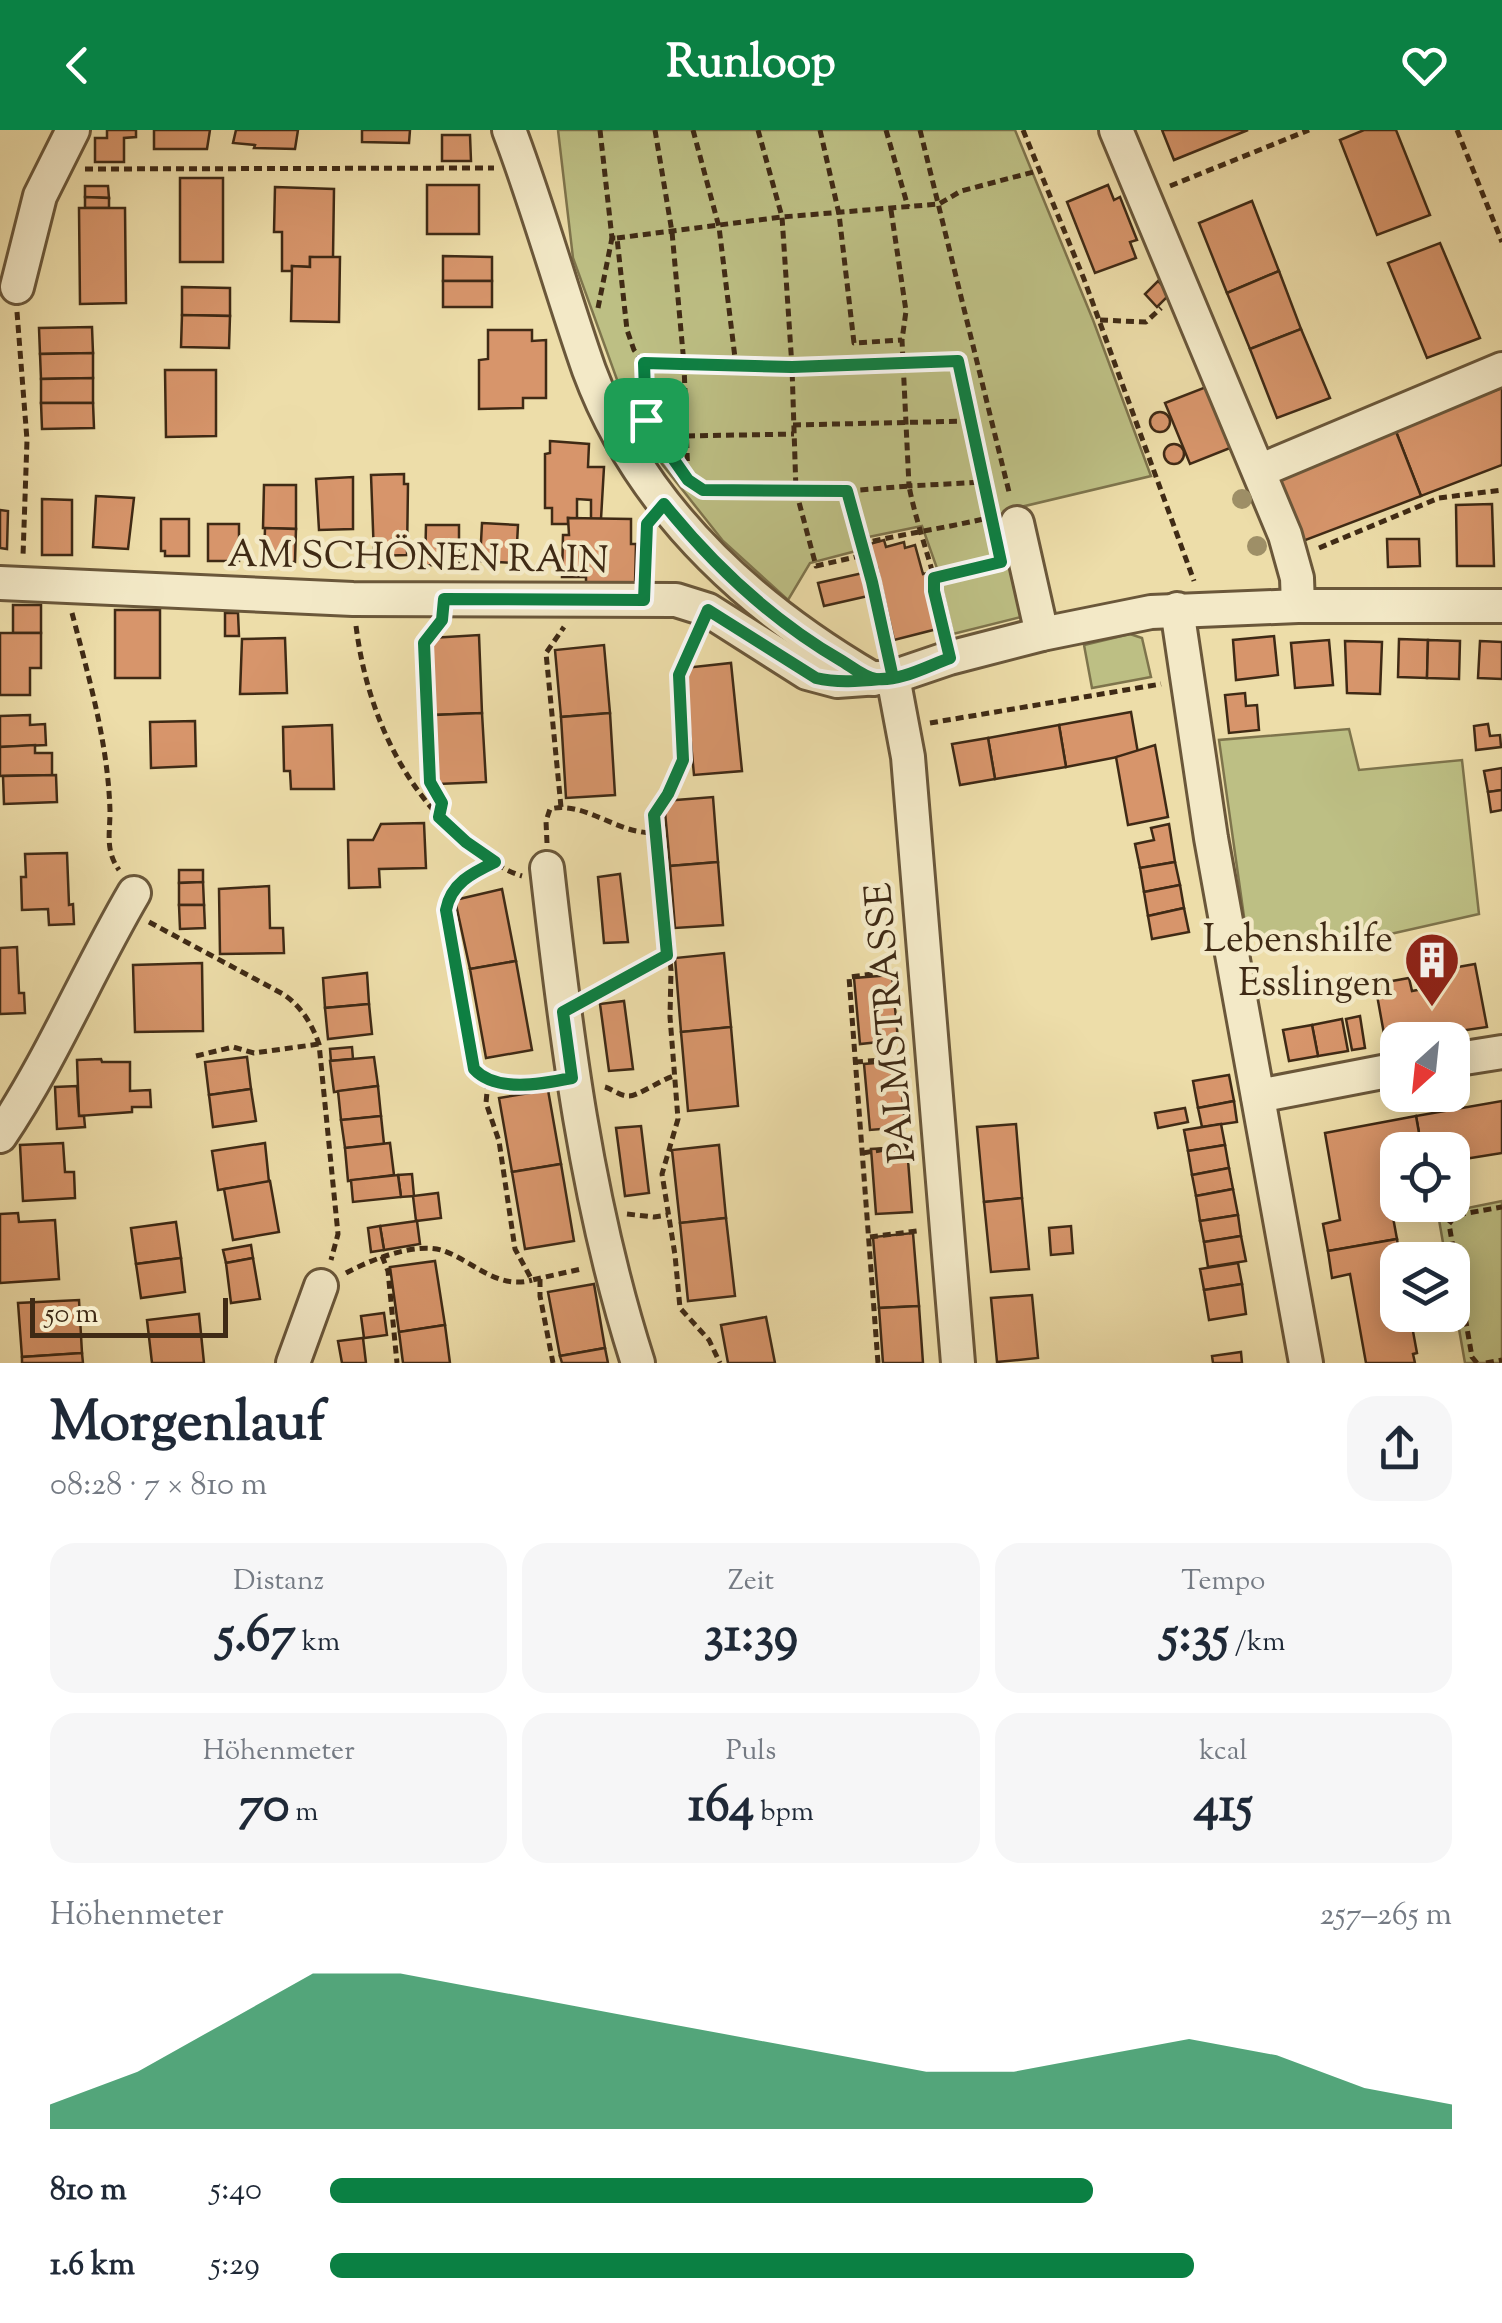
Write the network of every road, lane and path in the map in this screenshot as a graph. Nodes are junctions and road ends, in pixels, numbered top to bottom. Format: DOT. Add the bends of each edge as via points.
graph roads {
  1 [pos="73,130"];
  2 [pos="508,130"];
  3 [pos="600,130"];
  4 [pos="655,130"];
  5 [pos="692,130"];
  6 [pos="758,130"];
  7 [pos="820,130"];
  8 [pos="886,130"];
  9 [pos="920,130"];
  10 [pos="1023,130"];
  11 [pos="1116,130"];
  12 [pos="1308,130"];
  13 [pos="1457,130"];
  14 [pos="524,168"];
  15 [pos="52,170"];
  16 [pos="1041,170"];
  17 [pos="1144,197"];
  18 [pos="938,204"];
  19 [pos="908,207"];
  20 [pos="891,210"];
  21 [pos="839,214"];
  22 [pos="782,218"];
  23 [pos="719,227"];
  24 [pos="672,232"];
  25 [pos="614,238"];
  26 [pos="1502,242"];
  27 [pos="17,287"];
  28 [pos="1184,292"];
  29 [pos="572,318"];
  30 [pos="1100,320"];
  31 [pos="902,340"];
  32 [pos="644,363"];
  33 [pos="684,364"];
  34 [pos="903,364"];
  35 [pos="736,366"];
  36 [pos="792,367"];
  37 [pos="1502,370"];
  38 [pos="970,421"];
  39 [pos="905,422"];
  40 [pos="793,424"];
  41 [pos="648,427"];
  42 [pos="794,434"];
  43 [pos="686,436"];
  44 [pos="658,440"];
  45 [pos="1259,470"];
  46 [pos="688,480"];
  47 [pos="984,482"];
  48 [pos="909,486"];
  49 [pos="1502,490"];
  50 [pos="796,491"];
  51 [pos="847,491"];
  52 [pos="664,504"];
  53 [pos="1000,530"];
  54 [pos="919,535"];
  55 [pos="860,544"];
  56 [pos="864,554"];
  57 [pos="23,557"];
  58 [pos="1292,558"];
  59 [pos="934,578"];
  60 [pos="0,583"];
  61 [pos="65,586"];
  62 [pos="354,598"];
  63 [pos="444,599"];
  64 [pos="644,600"];
  65 [pos="1298,606"];
  66 [pos="1502,606"];
  67 [pos="1189,608"];
  68 [pos="708,610"];
  69 [pos="564,625"];
  70 [pos="1042,634"];
  71 [pos="950,658"];
  72 [pos="883,678"];
  73 [pos="1188,678"];
  74 [pos="904,729"];
  75 [pos="561,807"];
  76 [pos="550,809"];
  77 [pos="439,817"];
  78 [pos="658,834"];
  79 [pos="495,862"];
  80 [pos="548,874"];
  81 [pos="129,900"];
  82 [pos="667,955"];
  83 [pos="924,969"];
  84 [pos="563,1012"];
  85 [pos="319,1044"];
  86 [pos="1502,1052"];
  87 [pos="196,1056"];
  88 [pos="932,1056"];
  89 [pos="1470,1057"];
  90 [pos="855,1062"];
  91 [pos="1380,1073"];
  92 [pos="674,1076"];
  93 [pos="488,1081"];
  94 [pos="573,1086"];
  95 [pos="1258,1096"];
  96 [pos="0,1136"];
  97 [pos="939,1139"];
  98 [pos="863,1153"];
  99 [pos="1502,1207"];
  100 [pos="597,1212"];
  101 [pos="668,1215"];
  102 [pos="946,1228"];
  103 [pos="870,1237"];
  104 [pos="1450,1242"];
  105 [pos="382,1256"];
  106 [pos="582,1269"];
  107 [pos="536,1279"];
  108 [pos="321,1286"];
  109 [pos="1466,1332"];
  110 [pos="1502,1360"];
  111 [pos="294,1363"];
  112 [pos="397,1363"];
  113 [pos="553,1363"];
  114 [pos="638,1363"];
  115 [pos="720,1363"];
  116 [pos="878,1363"];
  117 [pos="958,1363"];
  118 [pos="1306,1363"];
  119 [pos="1477,1363"];
  120 [pos="1486,1363"];
  1 -- 15 [label="street"];
  2 -- 14 [label="street"];
  3 -- 25 [label="path"];
  4 -- 24 [label="path"];
  5 -- 23 [label="path"];
  6 -- 22 [label="path"];
  7 -- 21 [label="path"];
  8 -- 19 [label="path"];
  9 -- 18 [label="path"];
  10 -- 16 [label="path"];
  11 -- 17 [label="street"];
  12 -- 17 [label="path"];
  13 -- 26 [label="path"];
  14 -- 15 [label="path"];
  14 -- 29 [label="street"];
  15 -- 27 [label="street"];
  16 -- 18 [label="path"];
  16 -- 30 [label="path"];
  17 -- 28 [label="street"];
  18 -- 19 [label="path"];
  18 -- 53 [label="path"];
  19 -- 20 [label="path"];
  20 -- 21 [label="path"];
  20 -- 31 [label="path" via="906,311"];
  21 -- 22 [label="path"];
  21 -- 31 [label="path" via="854,343"];
  22 -- 23 [label="path"];
  22 -- 36 [label="path"];
  23 -- 24 [label="path"];
  23 -- 35 [label="path"];
  24 -- 25 [label="path"];
  24 -- 33 [label="path"];
  25 -- 29 [label="path" via="598,308"];
  25 -- 32 [label="path" via="627,330"];
  27 -- 57 [label="path" via="28,440"];
  28 -- 30 [label="path" via="1146,322"];
  28 -- 45 [label="street"];
  29 -- 52 [label="street" via="610,418"];
  30 -- 67 [label="path" via="1158,476"];
  31 -- 34 [label="path"];
  32 -- 33 [label="path"];
  32 -- 41 [label="path"];
  33 -- 35 [label="path"];
  33 -- 43 [label="path"];
  34 -- 36 [label="path"];
  34 -- 38 [label="path" via="958,361"];
  34 -- 39 [label="path"];
  35 -- 36 [label="path"];
  36 -- 40 [label="path"];
  37 -- 45 [label="street"];
  38 -- 39 [label="path"];
  38 -- 47 [label="path"];
  39 -- 40 [label="path"];
  39 -- 48 [label="path"];
  40 -- 42 [label="path"];
  42 -- 43 [label="path"];
  42 -- 50 [label="path"];
  43 -- 46 [label="path"];
  44 -- 46 [label="path"];
  45 -- 58 [label="street"];
  46 -- 50 [label="path" via="711,492"];
  47 -- 48 [label="path"];
  47 -- 53 [label="path"];
  48 -- 51 [label="path"];
  48 -- 54 [label="path"];
  49 -- 58 [label="path" via="1439,498"];
  50 -- 51 [label="path"];
  50 -- 56 [label="path" via="816,566"];
  51 -- 55 [label="path"];
  52 -- 64 [label="path" via="647,524"];
  52 -- 72 [label="street" via="762,604 818,646"];
  53 -- 54 [label="path"];
  53 -- 59 [label="path" via="1001,562"];
  53 -- 70 [label="street"];
  54 -- 55 [label="path"];
  54 -- 59 [label="path"];
  55 -- 56 [label="path"];
  56 -- 72 [label="path"];
  58 -- 65 [label="street"];
  59 -- 71 [label="path"];
  60 -- 61 [label="street, AM SCHÖNEN RAIN"];
  61 -- 62 [label="street, AM SCHÖNEN RAIN"];
  61 -- 81 [label="path" via="101,728 109,856"];
  62 -- 63 [label="street, AM SCHÖNEN RAIN"];
  62 -- 77 [label="path" via="361,661 378,718 399,763"];
  63 -- 64 [label="street, AM SCHÖNEN RAIN"];
  63 -- 77 [label="path" via="442,620 424,648 430,782 442,803"];
  64 -- 68 [label="street, AM SCHÖNEN RAIN"];
  65 -- 66 [label="street, AM SCHÖNEN RAIN"];
  65 -- 67 [label="street, AM SCHÖNEN RAIN"];
  67 -- 70 [label="street, AM SCHÖNEN RAIN"];
  67 -- 73 [label="street"];
  68 -- 72 [label="street, AM SCHÖNEN RAIN" via="816,678"];
  68 -- 78 [label="path" via="680,669 684,752 654,815"];
  69 -- 75 [label="path" via="546,653"];
  70 -- 71 [label="street, AM SCHÖNEN RAIN"];
  71 -- 72 [label="street, AM SCHÖNEN RAIN"];
  72 -- 74 [label="street, PALMSTRASSE"];
  73 -- 74 [label="path"];
  73 -- 95 [label="street"];
  74 -- 83 [label="street, PALMSTRASSE"];
  75 -- 76 [label="path"];
  75 -- 78 [label="path"];
  77 -- 79 [label="path"];
  78 -- 82 [label="path"];
  79 -- 80 [label="path" via="514,874"];
  79 -- 93 [label="path" via="464,879 446,910 474,1069"];
  80 -- 84 [label="street"];
  81 -- 85 [label="path" via="292,1000"];
  81 -- 96 [label="street"];
  82 -- 84 [label="path"];
  82 -- 92 [label="path"];
  83 -- 88 [label="street, PALMSTRASSE"];
  83 -- 90 [label="path" via="849,977"];
  84 -- 94 [label="street"];
  85 -- 87 [label="path" via="254,1053 234,1047"];
  85 -- 108 [label="path" via="338,1234"];
  86 -- 89 [label="street"];
  88 -- 90 [label="path"];
  88 -- 97 [label="street, PALMSTRASSE"];
  90 -- 98 [label="path"];
  91 -- 95 [label="street"];
  92 -- 94 [label="path" via="634,1096"];
  92 -- 101 [label="path" via="678,1128 662,1166"];
  93 -- 94 [label="path"];
  93 -- 107 [label="path" via="486,1103 515,1249"];
  94 -- 100 [label="street"];
  95 -- 118 [label="street"];
  97 -- 98 [label="path"];
  97 -- 102 [label="street, PALMSTRASSE"];
  98 -- 103 [label="path"];
  99 -- 104 [label="path" via="1451,1218"];
  100 -- 101 [label="path"];
  100 -- 114 [label="street"];
  101 -- 115 [label="path" via="680,1308"];
  102 -- 103 [label="path"];
  102 -- 117 [label="street, PALMSTRASSE"];
  103 -- 116 [label="path"];
  105 -- 107 [label="path" via="441,1250 505,1282"];
  105 -- 108 [label="path"];
  105 -- 112 [label="path"];
  106 -- 107 [label="path"];
  107 -- 113 [label="path"];
  108 -- 111 [label="street"];
  109 -- 119 [label="path"];
  110 -- 120 [label="path"];
}
